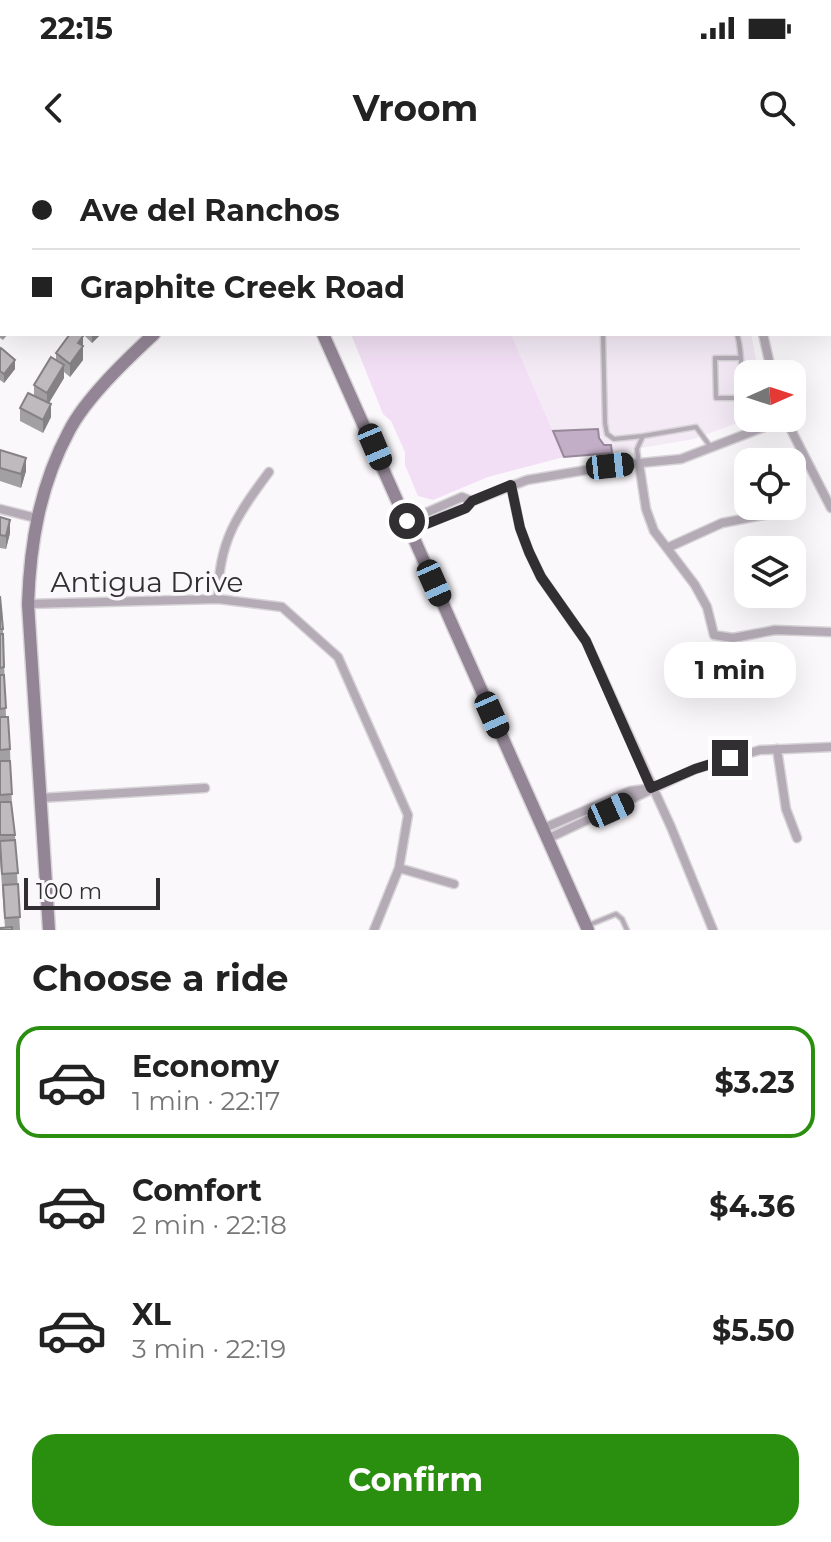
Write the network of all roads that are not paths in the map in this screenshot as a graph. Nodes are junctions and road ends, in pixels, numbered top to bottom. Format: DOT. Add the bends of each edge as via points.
graph roads {
  1 [pos="152,336"];
  2 [pos="324,336"];
  3 [pos="603,336"];
  4 [pos="737,336"];
  5 [pos="763,336"];
  6 [pos="740,358"];
  7 [pos="769,360"];
  8 [pos="751,432"];
  9 [pos="792,432"];
  10 [pos="643,436"];
  11 [pos="712,448"];
  12 [pos="639,463"];
  13 [pos="269,472"];
  14 [pos="511,485"];
  15 [pos="831,508"];
  16 [pos="0,509"];
  17 [pos="36,518"];
  18 [pos="738,520"];
  19 [pos="409,526"];
  20 [pos="667,548"];
  21 [pos="218,599"];
  22 [pos="28,604"];
  23 [pos="831,632"];
  24 [pos="831,747"];
  25 [pos="777,749"];
  26 [pos="205,788"];
  27 [pos="651,788"];
  28 [pos="40,798"];
  29 [pos="544,834"];
  30 [pos="797,838"];
  31 [pos="399,868"];
  32 [pos="454,884"];
  33 [pos="587,928"];
  34 [pos="49,930"];
  35 [pos="374,930"];
  36 [pos="627,930"];
  37 [pos="713,930"];
  1 -- 17 [label="street" via="118,367 70,429"];
  2 -- 19 [label="street"];
  3 -- 10 [label="lane" via="607,434 614,439"];
  4 -- 6 [label="lane"];
  5 -- 7 [label="street"];
  6 -- 6 [label="lane" via="742,398 716,398 715,358"];
  8 -- 11 [label="street"];
  9 -- 15 [label="street"];
  10 -- 11 [label="lane" via="696,427"];
  10 -- 12 [label="lane" via="637,449"];
  11 -- 12 [label="street" via="681,459"];
  12 -- 14 [label="street"];
  12 -- 20 [label="street" via="650,520"];
  13 -- 21 [label="street" via="229,531 219,565"];
  14 -- 19 [label="street" via="472,501 462,497"];
  14 -- 27 [label="street" via="529,552 586,641"];
  16 -- 17 [label="street"];
  17 -- 22 [label="street"];
  18 -- 20 [label="street"];
  19 -- 29 [label="street"];
  20 -- 23 [label="street" via="707,607 714,635"];
  21 -- 22 [label="street, Antigua Drive"];
  21 -- 31 [label="street, Antigua Drive" via="282,607 338,657 408,815"];
  22 -- 28 [label="street"];
  24 -- 25 [label="street"];
  25 -- 27 [label="street" via="730,758"];
  25 -- 30 [label="street" via="780,784"];
  26 -- 28 [label="street"];
  27 -- 29 [label="street"];
  27 -- 37 [label="street"];
  28 -- 34 [label="street"];
  29 -- 33 [label="street"];
  31 -- 32 [label="street"];
  31 -- 35 [label="street, Antigua Drive"];
  33 -- 36 [label="lane" via="616,914"];
}
